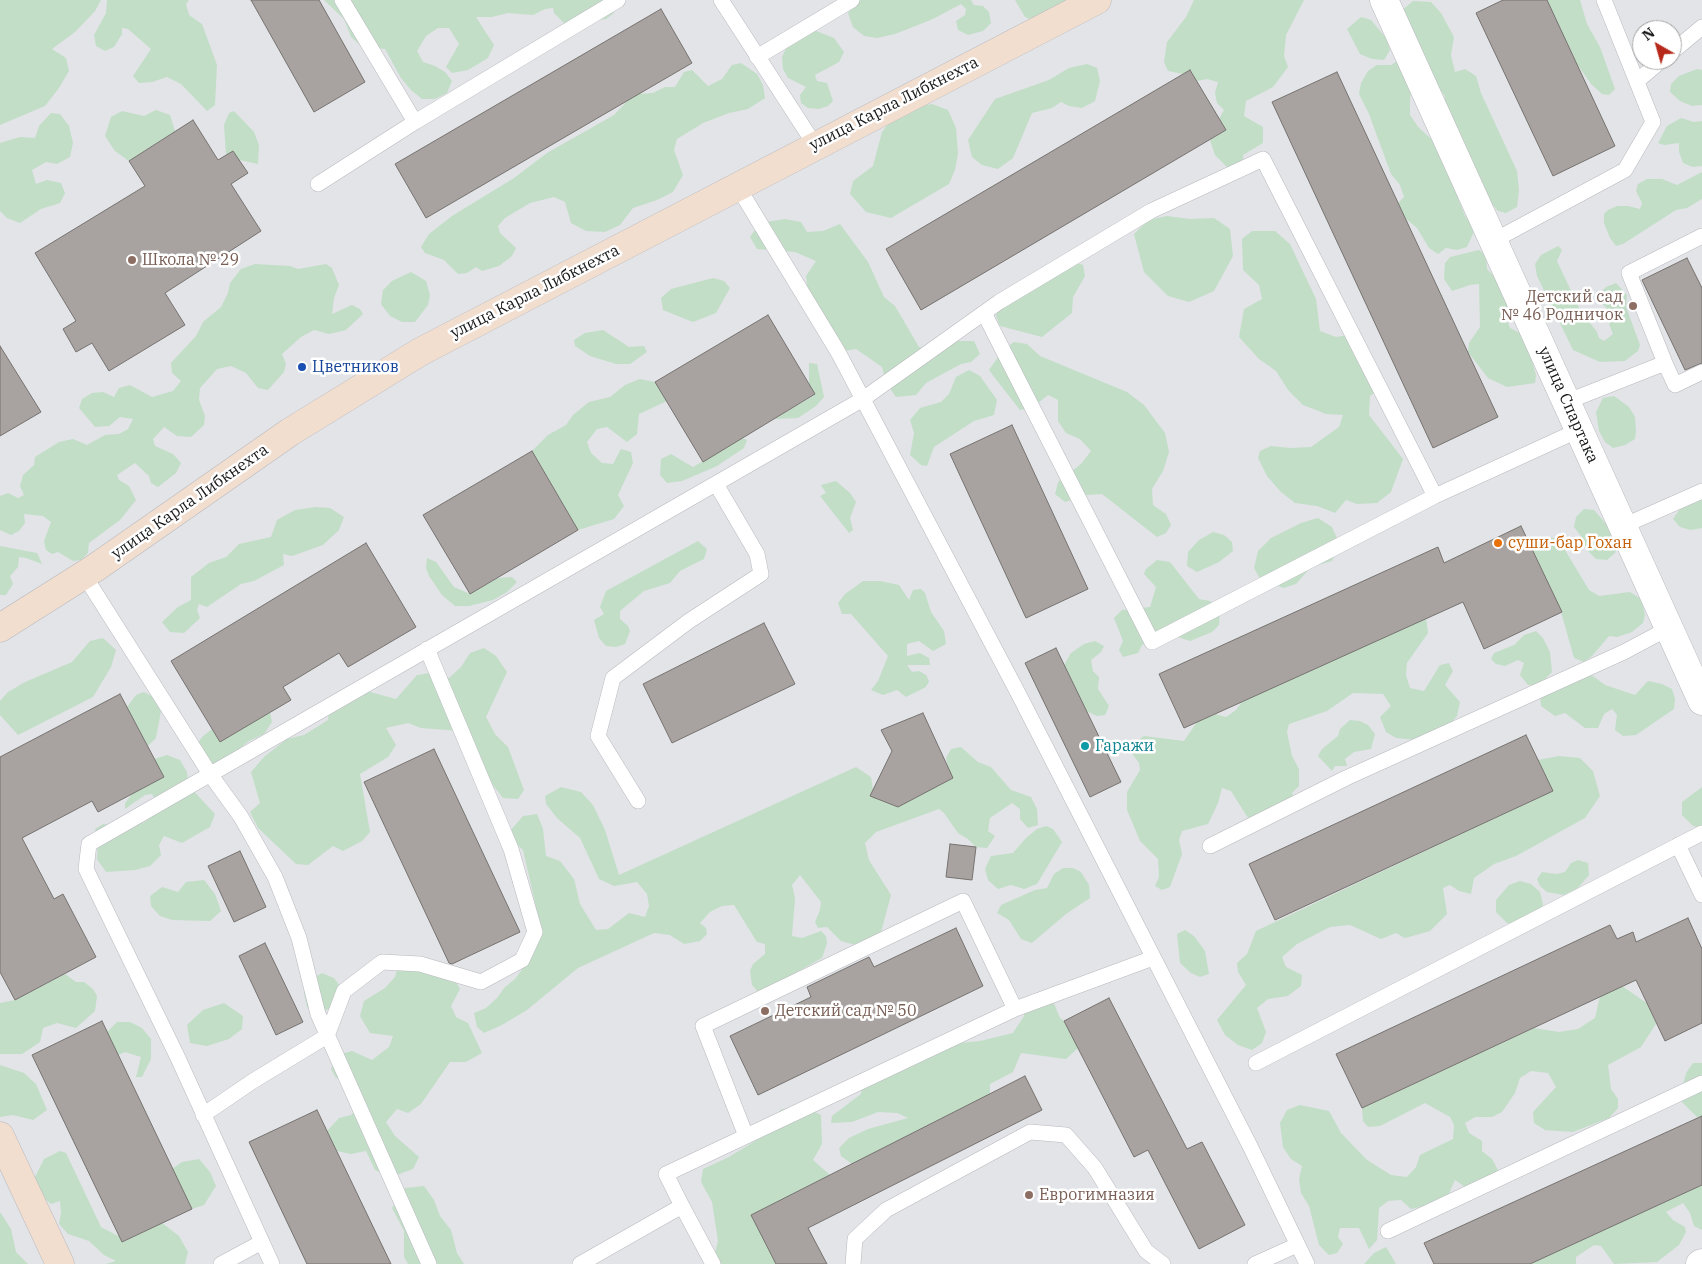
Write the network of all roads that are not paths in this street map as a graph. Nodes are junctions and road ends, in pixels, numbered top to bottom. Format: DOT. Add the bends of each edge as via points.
graph roads {
  1 [pos="342,0"];
  2 [pos="618,0"];
  3 [pos="721,0"];
  4 [pos="852,0"];
  5 [pos="1097,0"];
  6 [pos="1384,0"];
  7 [pos="1604,0"];
  8 [pos="1702,28"];
  9 [pos="1682,44"];
  10 [pos="756,56"];
  11 [pos="1650,70"];
  12 [pos="1636,81"];
  13 [pos="415,122"];
  14 [pos="815,145"];
  15 [pos="318,184"];
  16 [pos="738,187"];
  17 [pos="1702,236"];
  18 [pos="1493,241"];
  19 [pos="984,313"];
  20 [pos="1665,362"];
  21 [pos="1702,372"];
  22 [pos="863,399"];
  23 [pos="1566,402"];
  24 [pos="1579,430"];
  25 [pos="716,484"];
  26 [pos="1702,491"];
  27 [pos="1435,496"];
  28 [pos="1623,526"];
  29 [pos="84,575"];
  30 [pos="0,628"];
  31 [pos="1669,628"];
  32 [pos="427,649"];
  33 [pos="1702,701"];
  34 [pos="210,774"];
  35 [pos="638,801"];
  36 [pos="1702,833"];
  37 [pos="1678,845"];
  38 [pos="1210,846"];
  39 [pos="1702,895"];
  40 [pos="1153,958"];
  41 [pos="1015,1009"];
  42 [pos="327,1036"];
  43 [pos="1256,1063"];
  44 [pos="1702,1083"];
  45 [pos="204,1115"];
  46 [pos="0,1136"];
  47 [pos="746,1136"];
  48 [pos="682,1206"];
  49 [pos="1388,1231"];
  50 [pos="262,1242"];
  51 [pos="1297,1245"];
  52 [pos="60,1264"];
  53 [pos="221,1264"];
  54 [pos="272,1264"];
  55 [pos="429,1264"];
  56 [pos="580,1264"];
  57 [pos="713,1264"];
  58 [pos="853,1264"];
  59 [pos="1164,1264"];
  60 [pos="1255,1264"];
  61 [pos="1307,1264"];
  1 -- 13 [label="lane"];
  2 -- 13 [label="lane"];
  3 -- 10 [label="lane"];
  4 -- 10 [label="lane"];
  5 -- 14 [label="main road, улица Карла Либкнехта"];
  6 -- 18 [label="street, улица Спартака"];
  7 -- 12 [label="lane"];
  8 -- 9 [label="lane"];
  10 -- 14 [label="lane"];
  11 -- 12 [label="lane"];
  12 -- 18 [label="lane" via="1653,122 1625,170"];
  13 -- 15 [label="lane"];
  14 -- 16 [label="main road, улица Карла Либкнехта"];
  16 -- 22 [label="lane"];
  16 -- 29 [label="main road, улица Карла Либкнехта" via="420,352 290,432"];
  17 -- 20 [label="lane" via="1629,273"];
  18 -- 23 [label="street, улица Спартака"];
  19 -- 22 [label="lane"];
  19 -- 27 [label="lane" via="1152,642"];
  19 -- 27 [label="lane" via="1151,211 1263,159"];
  20 -- 21 [label="lane" via="1675,385"];
  20 -- 23 [label="lane"];
  22 -- 25 [label="lane"];
  22 -- 40 [label="lane"];
  23 -- 24 [label="street, улица Спартака"];
  24 -- 27 [label="lane"];
  24 -- 28 [label="street, улица Спартака"];
  25 -- 32 [label="lane"];
  25 -- 35 [label="lane" via="757,554 761,574 688,621 613,678 598,736"];
  26 -- 28 [label="lane"];
  28 -- 31 [label="street, улица Спартака"];
  29 -- 30 [label="main road, улица Карла Либкнехта"];
  29 -- 34 [label="lane"];
  31 -- 33 [label="street, улица Спартака"];
  31 -- 38 [label="lane" via="1624,652 1346,778"];
  32 -- 34 [label="lane"];
  32 -- 42 [label="lane" via="511,849 535,932 522,960 481,982 420,964 382,962 344,990"];
  34 -- 42 [label="lane" via="242,817 275,877 299,938 318,1014"];
  34 -- 45 [label="lane" via="89,844 86,869"];
  36 -- 37 [label="lane"];
  37 -- 39 [label="lane"];
  37 -- 43 [label="lane"];
  40 -- 41 [label="lane"];
  40 -- 51 [label="lane"];
  41 -- 47 [label="lane"];
  41 -- 47 [label="lane" via="963,901 703,1026"];
  42 -- 45 [label="lane" via="252,1081"];
  42 -- 55 [label="lane"];
  44 -- 49 [label="lane"];
  45 -- 50 [label="lane"];
  46 -- 52 [label="main road"];
  47 -- 48 [label="lane" via="666,1174"];
  48 -- 56 [label="lane"];
  48 -- 57 [label="lane"];
  50 -- 53 [label="lane"];
  50 -- 54 [label="lane"];
  51 -- 60 [label="lane"];
  51 -- 61 [label="lane"];
  58 -- 59 [label="lane" via="855,1239 886,1210 1030,1132 1066,1135 1095,1168 1146,1251"];
}
